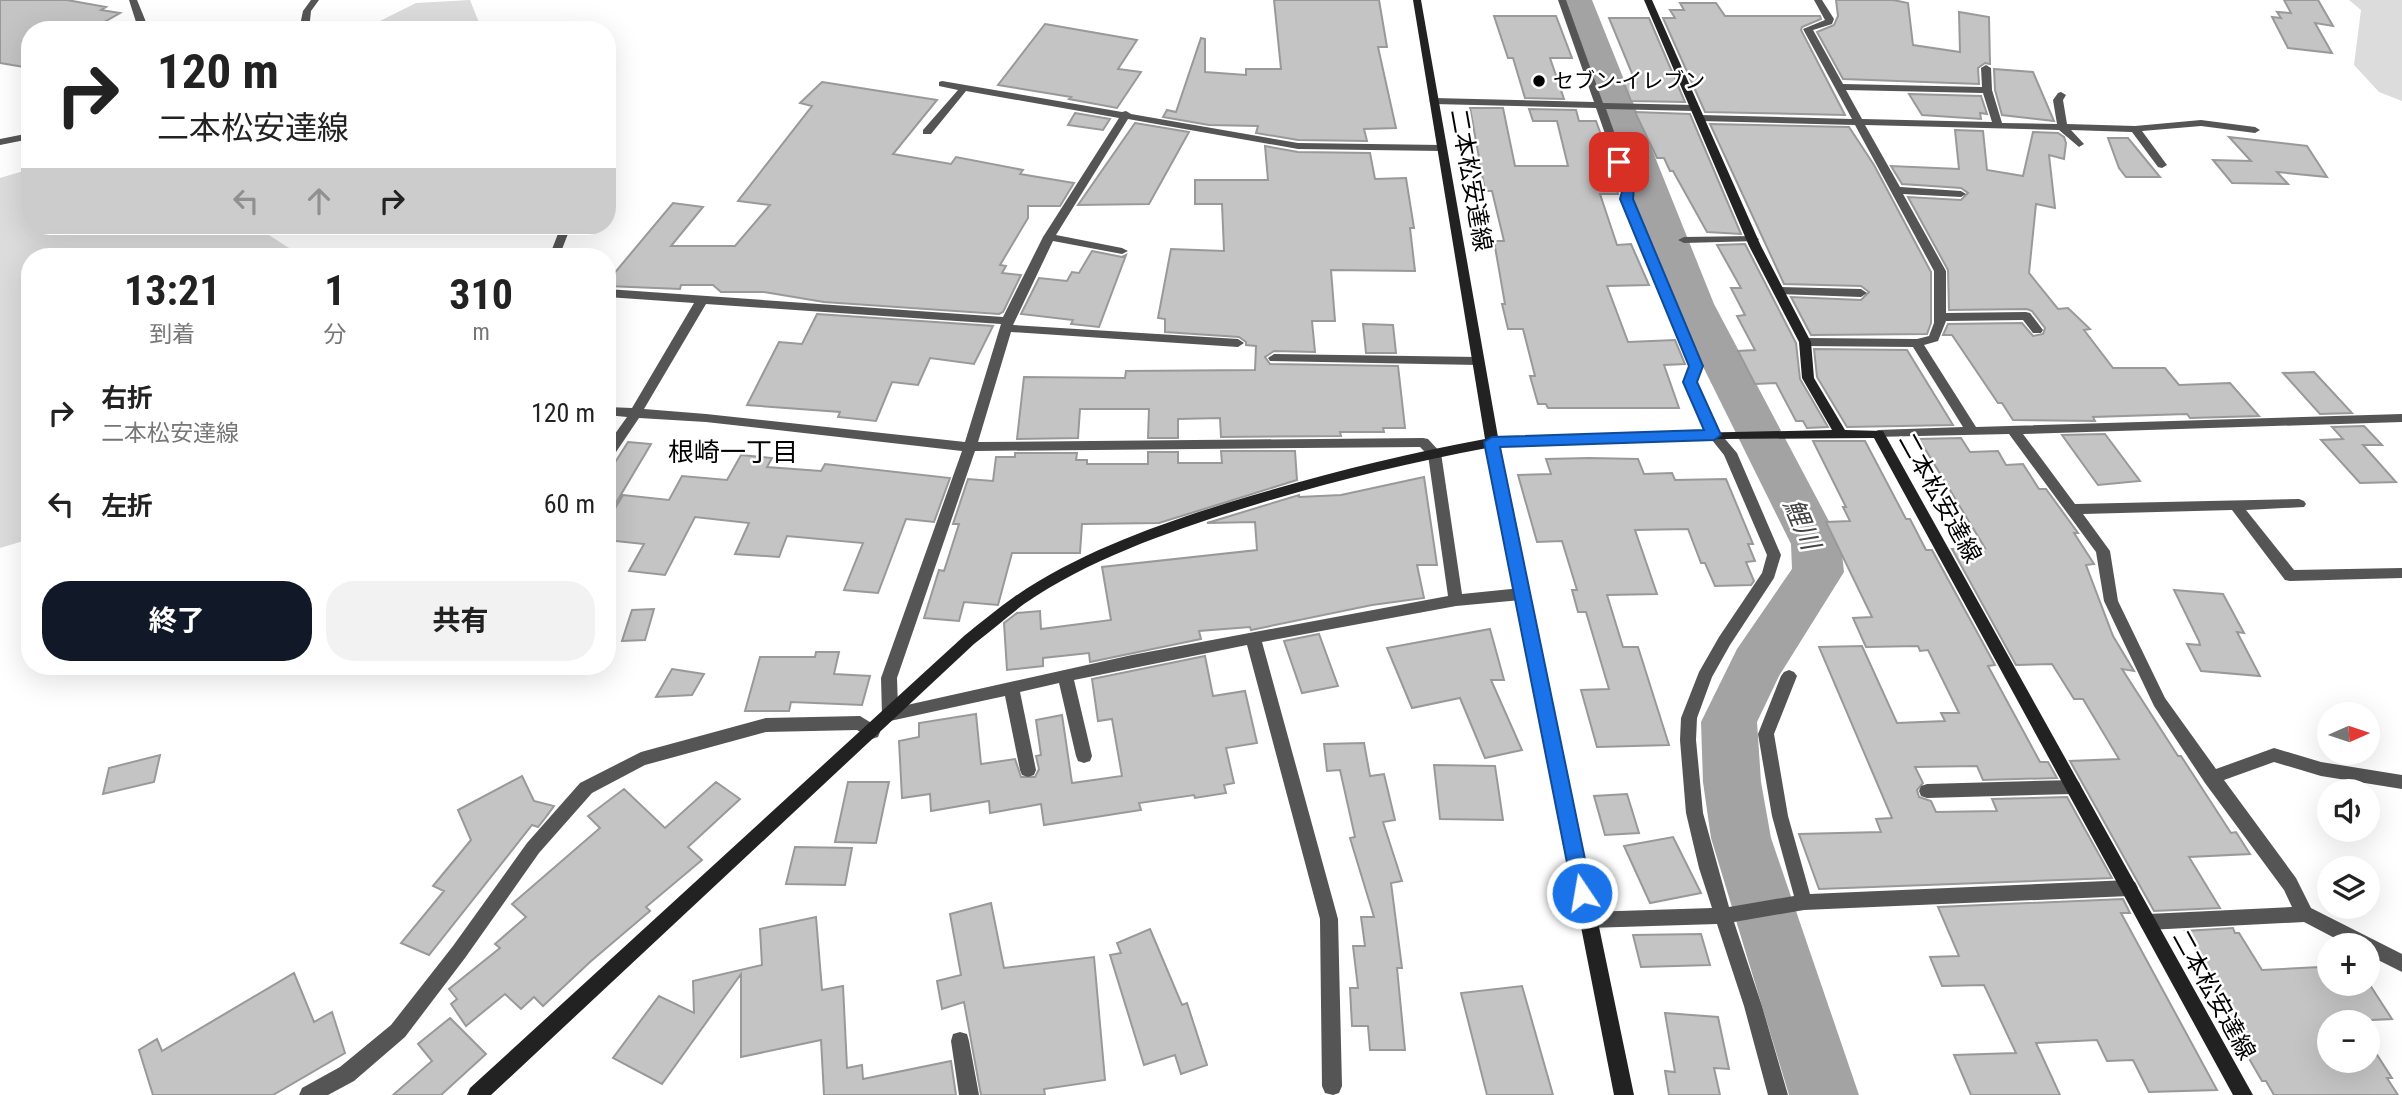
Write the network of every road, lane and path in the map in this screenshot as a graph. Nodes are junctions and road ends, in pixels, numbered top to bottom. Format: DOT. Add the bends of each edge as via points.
graph roads {
  1 [pos="133,0"];
  2 [pos="315,0"];
  3 [pos="1417,0"];
  4 [pos="1562,0"];
  5 [pos="1648,0"];
  6 [pos="1818,0"];
  7 [pos="141,21"];
  8 [pos="305,21"];
  9 [pos="1986,68"];
  10 [pos="942,84"];
  11 [pos="964,88"];
  12 [pos="1840,88"];
  13 [pos="1986,90"];
  14 [pos="2061,95"];
  15 [pos="1434,101"];
  16 [pos="1602,105"];
  17 [pos="1698,113"];
  18 [pos="1126,114"];
  19 [pos="1858,121"];
  20 [pos="1997,124"];
  21 [pos="2062,127"];
  22 [pos="2135,129"];
  23 [pos="2255,130"];
  24 [pos="927,132"];
  25 [pos="21,138"];
  26 [pos="0,142"];
  27 [pos="2079,144"];
  28 [pos="1442,148"];
  29 [pos="2162,165"];
  30 [pos="1895,190"];
  31 [pos="1961,194"];
  32 [pos="1049,237"];
  33 [pos="1753,239"];
  34 [pos="1684,240"];
  35 [pos="1122,251"];
  36 [pos="1779,291"];
  37 [pos="616,293"];
  38 [pos="1861,293"];
  39 [pos="703,298"];
  40 [pos="1941,317"];
  41 [pos="1006,325"];
  42 [pos="2036,330"];
  43 [pos="1805,342"];
  44 [pos="1238,343"];
  45 [pos="1917,343"];
  46 [pos="1274,358"];
  47 [pos="1478,361"];
  48 [pos="616,412"];
  49 [pos="636,413"];
  50 [pos="2402,418"];
  51 [pos="1971,429"];
  52 [pos="2013,430"];
  53 [pos="1841,434"];
  54 [pos="1878,434"];
  55 [pos="1718,435"];
  56 [pos="616,442"];
  57 [pos="1492,442"];
  58 [pos="970,447"];
  59 [pos="1434,453"];
  60 [pos="2299,504"];
  61 [pos="2235,505"];
  62 [pos="2072,509"];
  63 [pos="2402,573"];
  64 [pos="1521,594"];
  65 [pos="1456,600"];
  66 [pos="1253,638"];
  67 [pos="1065,676"];
  68 [pos="1789,677"];
  69 [pos="1012,688"];
  70 [pos="890,715"];
  71 [pos="872,732"];
  72 [pos="1084,756"];
  73 [pos="1028,770"];
  74 [pos="2211,778"];
  75 [pos="2402,782"];
  76 [pos="2073,787"];
  77 [pos="1927,791"];
  78 [pos="2129,888"];
  79 [pos="1799,904"];
  80 [pos="2305,914"];
  81 [pos="1730,916"];
  82 [pos="1588,920"];
  83 [pos="2148,922"];
  84 [pos="2343,933"];
  85 [pos="2380,952"];
  86 [pos="2402,963"];
  87 [pos="960,1041"];
  88 [pos="1332,1086"];
  89 [pos="309,1095"];
  90 [pos="477,1095"];
  91 [pos="969,1095"];
  92 [pos="1624,1095"];
  93 [pos="1778,1095"];
  94 [pos="2243,1095"];
  1 -- 7 [label="street"];
  2 -- 8 [label="street"];
  3 -- 15 [label="street, 二本松安達線"];
  4 -- 16 [label="street"];
  5 -- 17 [label="street"];
  6 -- 12 [label="street" via="1829,22 1808,29"];
  9 -- 13 [label="street"];
  10 -- 11 [label="street"];
  11 -- 18 [label="street"];
  11 -- 24 [label="street"];
  12 -- 13 [label="street"];
  12 -- 19 [label="street"];
  13 -- 20 [label="street"];
  14 -- 21 [label="street"];
  15 -- 16 [label="street"];
  15 -- 28 [label="street, 二本松安達線"];
  16 -- 17 [label="street"];
  16 -- 55 [label="street" via="1629,188 1626,199 1651,239 1696,366 1690,382"];
  17 -- 19 [label="street"];
  17 -- 33 [label="street"];
  18 -- 28 [label="street" via="1298,146"];
  18 -- 32 [label="street"];
  19 -- 20 [label="street"];
  19 -- 30 [label="street"];
  20 -- 21 [label="street"];
  21 -- 22 [label="street"];
  21 -- 27 [label="street"];
  22 -- 23 [label="street" via="2201,123"];
  22 -- 29 [label="street"];
  25 -- 26 [label="street"];
  28 -- 47 [label="street, 二本松安達線"];
  30 -- 31 [label="street"];
  30 -- 40 [label="street" via="1940,271"];
  32 -- 35 [label="street"];
  32 -- 41 [label="street"];
  33 -- 34 [label="street"];
  33 -- 36 [label="street"];
  36 -- 38 [label="street"];
  36 -- 43 [label="street"];
  37 -- 39 [label="street"];
  39 -- 41 [label="street"];
  39 -- 49 [label="street"];
  40 -- 42 [label="street" via="2026,316"];
  40 -- 45 [label="street" via="1934,338"];
  41 -- 44 [label="street"];
  41 -- 58 [label="street"];
  43 -- 45 [label="street"];
  43 -- 53 [label="street" via="1808,378"];
  45 -- 51 [label="street"];
  46 -- 47 [label="street"];
  47 -- 57 [label="street, 二本松安達線"];
  48 -- 49 [label="street"];
  49 -- 56 [label="street"];
  49 -- 58 [label="street"];
  50 -- 52 [label="street"];
  51 -- 52 [label="street"];
  51 -- 54 [label="street"];
  52 -- 62 [label="street"];
  53 -- 54 [label="street, 二本松安達線"];
  53 -- 55 [label="street, 二本松安達線"];
  54 -- 76 [label="street, 二本松安達線"];
  55 -- 57 [label="street, 二本松安達線"];
  55 -- 81 [label="street" via="1774,555 1769,574 1720,651 1690,714 1689,784 1704,854"];
  57 -- 59 [label="street"];
  57 -- 64 [label="street"];
  58 -- 59 [label="street" via="1423,442"];
  58 -- 70 [label="street" via="889,678"];
  59 -- 65 [label="street"];
  59 -- 70 [label="street" via="1289,489 1174,525 1082,565 1020,600 969,640"];
  60 -- 61 [label="street"];
  61 -- 62 [label="street"];
  61 -- 63 [label="street" via="2290,576"];
  62 -- 74 [label="street" via="2103,551 2111,601 2138,663"];
  64 -- 65 [label="street"];
  64 -- 82 [label="street"];
  65 -- 66 [label="street"];
  66 -- 67 [label="street"];
  66 -- 88 [label="street" via="1329,919"];
  67 -- 69 [label="street"];
  67 -- 72 [label="street"];
  68 -- 79 [label="street" via="1766,734"];
  69 -- 70 [label="street"];
  69 -- 73 [label="street"];
  70 -- 71 [label="street"];
  71 -- 89 [label="street" via="860,723 766,725 641,759 586,788 533,848 398,1031 347,1074"];
  71 -- 90 [label="street"];
  74 -- 75 [label="street" via="2274,755 2321,769"];
  74 -- 80 [label="street" via="2290,884"];
  76 -- 77 [label="street"];
  76 -- 78 [label="street, 二本松安達線"];
  78 -- 79 [label="street"];
  78 -- 83 [label="street, 二本松安達線"];
  79 -- 81 [label="street"];
  80 -- 83 [label="street"];
  80 -- 84 [label="street"];
  81 -- 82 [label="street"];
  81 -- 93 [label="street"];
  82 -- 92 [label="street"];
  83 -- 94 [label="street, 二本松安達線"];
  85 -- 86 [label="street"];
  87 -- 91 [label="street"];
}
